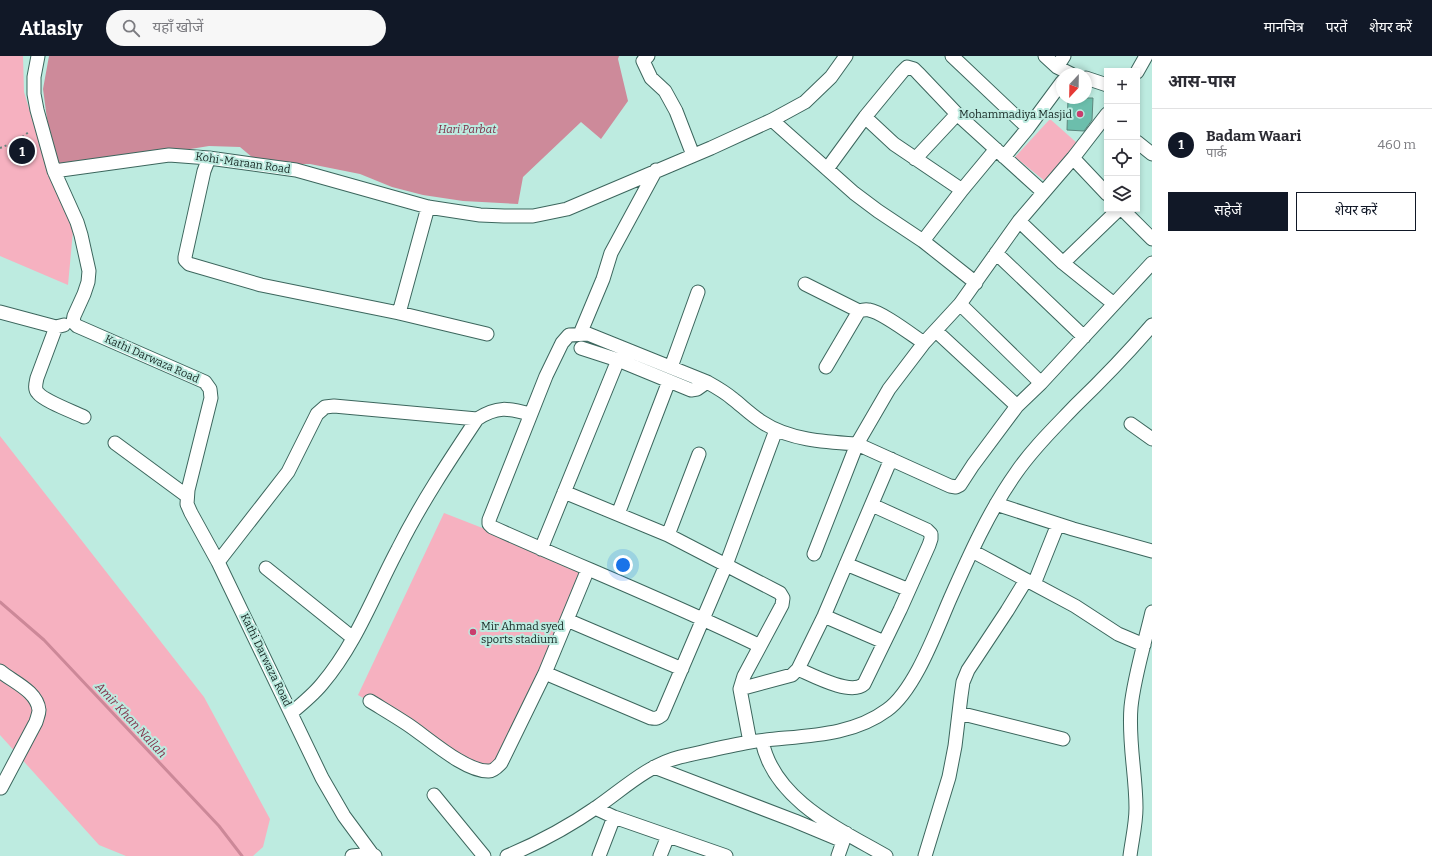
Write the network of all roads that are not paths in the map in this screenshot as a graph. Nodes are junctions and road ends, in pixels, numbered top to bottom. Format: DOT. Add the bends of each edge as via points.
graph roads {
  1 [pos="38,56"];
  2 [pos="648,56"];
  3 [pos="846,56"];
  4 [pos="952,56"];
  5 [pos="1045,56"];
  6 [pos="1064,56"];
  7 [pos="1146,56"];
  8 [pos="1152,62"];
  9 [pos="1058,68"];
  10 [pos="1065,68"];
  11 [pos="1139,68"];
  12 [pos="1092,80"];
  13 [pos="1104,84"];
  14 [pos="1056,87"];
  15 [pos="957,114"];
  16 [pos="865,117"];
  17 [pos="772,120"];
  18 [pos="1104,120"];
  19 [pos="1028,128"];
  20 [pos="1140,144"];
  21 [pos="1000,153"];
  22 [pos="1152,154"];
  23 [pos="693,155"];
  24 [pos="209,158"];
  25 [pos="1073,158"];
  26 [pos="915,159"];
  27 [pos="827,169"];
  28 [pos="656,170"];
  29 [pos="54,172"];
  30 [pos="962,190"];
  31 [pos="1104,191"];
  32 [pos="1043,192"];
  33 [pos="428,207"];
  34 [pos="1118,212"];
  35 [pos="1124,212"];
  36 [pos="1019,222"];
  37 [pos="1152,239"];
  38 [pos="923,241"];
  39 [pos="996,253"];
  40 [pos="1063,263"];
  41 [pos="1152,263"];
  42 [pos="976,283"];
  43 [pos="805,284"];
  44 [pos="698,292"];
  45 [pos="960,304"];
  46 [pos="1114,304"];
  47 [pos="0,312"];
  48 [pos="859,312"];
  49 [pos="399,313"];
  50 [pos="73,322"];
  51 [pos="1152,325"];
  52 [pos="56,327"];
  53 [pos="936,331"];
  54 [pos="487,334"];
  55 [pos="580,334"];
  56 [pos="1084,337"];
  57 [pos="924,343"];
  58 [pos="581,348"];
  59 [pos="618,360"];
  60 [pos="671,367"];
  61 [pos="826,367"];
  62 [pos="669,381"];
  63 [pos="707,382"];
  64 [pos="1041,383"];
  65 [pos="1017,406"];
  66 [pos="530,414"];
  67 [pos="84,417"];
  68 [pos="477,418"];
  69 [pos="1131,424"];
  70 [pos="776,430"];
  71 [pos="1152,438"];
  72 [pos="115,443"];
  73 [pos="857,444"];
  74 [pos="699,454"];
  75 [pos="891,459"];
  76 [pos="564,492"];
  77 [pos="187,496"];
  78 [pos="996,504"];
  79 [pos="872,505"];
  80 [pos="618,514"];
  81 [pos="1058,524"];
  82 [pos="668,535"];
  83 [pos="541,549"];
  84 [pos="972,551"];
  85 [pos="1152,551"];
  86 [pos="814,554"];
  87 [pos="218,562"];
  88 [pos="846,564"];
  89 [pos="726,565"];
  90 [pos="266,568"];
  91 [pos="588,569"];
  92 [pos="1030,582"];
  93 [pos="909,590"];
  94 [pos="1152,612"];
  95 [pos="824,616"];
  96 [pos="704,618"];
  97 [pos="567,620"];
  98 [pos="353,638"];
  99 [pos="884,642"];
  100 [pos="1144,645"];
  101 [pos="760,646"];
  102 [pos="682,669"];
  103 [pos="798,670"];
  104 [pos="0,671"];
  105 [pos="545,673"];
  106 [pos="740,689"];
  107 [pos="370,701"];
  108 [pos="291,713"];
  109 [pos="959,713"];
  110 [pos="1063,739"];
  111 [pos="756,742"];
  112 [pos="654,767"];
  113 [pos="2,788"];
  114 [pos="434,795"];
  115 [pos="595,808"];
  116 [pos="614,817"];
  117 [pos="668,836"];
  118 [pos="845,837"];
  119 [pos="522,853"];
  120 [pos="374,855"];
  121 [pos="352,856"];
  122 [pos="484,856"];
  123 [pos="507,856"];
  124 [pos="600,856"];
  125 [pos="660,856"];
  126 [pos="726,856"];
  127 [pos="838,856"];
  128 [pos="886,856"];
  129 [pos="925,856"];
  130 [pos="1130,856"];
  1 -- 29 [label="street" via="34,94"];
  2 -- 23 [label="street" via="643,61 651,78 666,92"];
  3 -- 17 [label="street, Kohi-Maraan Road" via="831,77 805,102"];
  4 -- 19 [label="street"];
  5 -- 9 [label="street"];
  6 -- 10 [label="street"];
  7 -- 8 [label="street"];
  7 -- 11 [label="street"];
  12 -- 13 [label="street"];
  14 -- 19 [label="street"];
  15 -- 16 [label="street" via="914,69 907,67"];
  15 -- 21 [label="street"];
  15 -- 26 [label="street"];
  16 -- 26 [label="street" via="894,144"];
  16 -- 27 [label="street"];
  17 -- 23 [label="street, Kohi-Maraan Road"];
  17 -- 27 [label="street"];
  18 -- 25 [label="street"];
  19 -- 21 [label="street"];
  20 -- 22 [label="street"];
  21 -- 30 [label="street"];
  21 -- 32 [label="street"];
  23 -- 28 [label="street, Kohi-Maraan Road"];
  24 -- 29 [label="street, Kohi-Maraan Road" via="169,155"];
  24 -- 33 [label="street, Kohi-Maraan Road" via="296,170"];
  24 -- 49 [label="street" via="184,257 189,264 261,285"];
  25 -- 31 [label="street"];
  25 -- 32 [label="street"];
  26 -- 30 [label="street"];
  27 -- 38 [label="street" via="854,193"];
  28 -- 33 [label="street, Kohi-Maraan Road" via="567,209 533,216 480,215"];
  28 -- 55 [label="street" via="611,253"];
  29 -- 50 [label="street" via="77,222 89,271 88,282"];
  30 -- 38 [label="street"];
  32 -- 36 [label="street"];
  33 -- 49 [label="street"];
  34 -- 40 [label="street"];
  35 -- 37 [label="street"];
  36 -- 39 [label="street"];
  36 -- 40 [label="street"];
  38 -- 42 [label="street"];
  39 -- 42 [label="street"];
  39 -- 56 [label="street"];
  40 -- 46 [label="street"];
  41 -- 46 [label="street"];
  42 -- 45 [label="street"];
  43 -- 48 [label="street"];
  44 -- 60 [label="street"];
  45 -- 53 [label="street"];
  45 -- 64 [label="street"];
  46 -- 56 [label="street"];
  47 -- 52 [label="street"];
  48 -- 57 [label="street" via="868,310 878,313"];
  48 -- 61 [label="street"];
  49 -- 54 [label="street"];
  50 -- 52 [label="street"];
  50 -- 77 [label="street, Kathi Darwaza Road" via="205,382 210,389 212,398"];
  51 -- 78 [label="street" via="1130,351 1043,439"];
  52 -- 67 [label="street" via="35,386 38,393 46,399"];
  53 -- 57 [label="street"];
  53 -- 65 [label="street"];
  55 -- 60 [label="street" via="588,334"];
  55 -- 66 [label="street" via="569,335 562,343"];
  56 -- 64 [label="street"];
  57 -- 73 [label="street" via="889,390"];
  58 -- 59 [label="street"];
  59 -- 62 [label="street"];
  59 -- 76 [label="street"];
  60 -- 63 [label="street"];
  62 -- 63 [label="street" via="694,390"];
  62 -- 80 [label="street"];
  63 -- 70 [label="street"];
  64 -- 65 [label="street"];
  65 -- 75 [label="street" via="956,487"];
  66 -- 68 [label="street" via="501,409"];
  66 -- 83 [label="street" via="488,520 492,527"];
  68 -- 87 [label="street" via="325,407 317,414 288,472"];
  68 -- 98 [label="street" via="416,515"];
  69 -- 71 [label="street"];
  70 -- 73 [label="street" via="794,436"];
  70 -- 89 [label="street"];
  72 -- 77 [label="street"];
  73 -- 75 [label="street"];
  73 -- 86 [label="street"];
  74 -- 82 [label="street"];
  75 -- 79 [label="street"];
  76 -- 80 [label="street"];
  76 -- 83 [label="street"];
  77 -- 87 [label="street, Kathi Darwaza Road" via="191,513"];
  78 -- 81 [label="street"];
  78 -- 84 [label="street"];
  79 -- 88 [label="street"];
  79 -- 93 [label="street" via="931,534 929,545"];
  80 -- 82 [label="street"];
  81 -- 85 [label="street"];
  81 -- 92 [label="street"];
  82 -- 89 [label="street"];
  83 -- 91 [label="street"];
  84 -- 92 [label="street"];
  84 -- 111 [label="street" via="920,664 902,695 889,709 874,719 834,733"];
  87 -- 108 [label="street, Kathi Darwaza Road"];
  88 -- 93 [label="street"];
  88 -- 95 [label="street"];
  89 -- 96 [label="street"];
  89 -- 101 [label="street" via="780,593 783,598 779,613"];
  90 -- 98 [label="street"];
  91 -- 96 [label="street"];
  91 -- 97 [label="street"];
  92 -- 100 [label="street" via="1118,634"];
  92 -- 109 [label="street" via="973,660 963,682"];
  93 -- 99 [label="street"];
  94 -- 100 [label="street"];
  95 -- 99 [label="street"];
  95 -- 103 [label="street"];
  96 -- 101 [label="street"];
  96 -- 102 [label="street"];
  97 -- 102 [label="street"];
  97 -- 105 [label="street"];
  98 -- 108 [label="street" via="322,684"];
  99 -- 103 [label="street" via="864,684 860,687 845,687"];
  100 -- 130 [label="street" via="1131,707 1136,807"];
  101 -- 106 [label="street"];
  102 -- 105 [label="street" via="662,715 656,719"];
  103 -- 106 [label="street" via="792,675"];
  104 -- 113 [label="street" via="29,691 37,701 39,711 36,722"];
  105 -- 107 [label="street" via="501,763 490,772 479,770 461,761"];
  106 -- 111 [label="street" via="742,703"];
  108 -- 120 [label="street, Kathi Darwaza Road" via="322,778 344,816"];
  109 -- 110 [label="street"];
  109 -- 129 [label="street" via="949,777"];
  111 -- 112 [label="street" via="678,758"];
  111 -- 118 [label="street" via="771,768 794,797"];
  112 -- 115 [label="street"];
  112 -- 118 [label="street" via="795,821"];
  114 -- 122 [label="street"];
  115 -- 116 [label="street"];
  115 -- 119 [label="street"];
  116 -- 117 [label="street"];
  116 -- 124 [label="street"];
  117 -- 125 [label="street"];
  117 -- 126 [label="street"];
  118 -- 127 [label="street"];
  118 -- 128 [label="street"];
  119 -- 123 [label="street"];
  120 -- 121 [label="street"];
}
